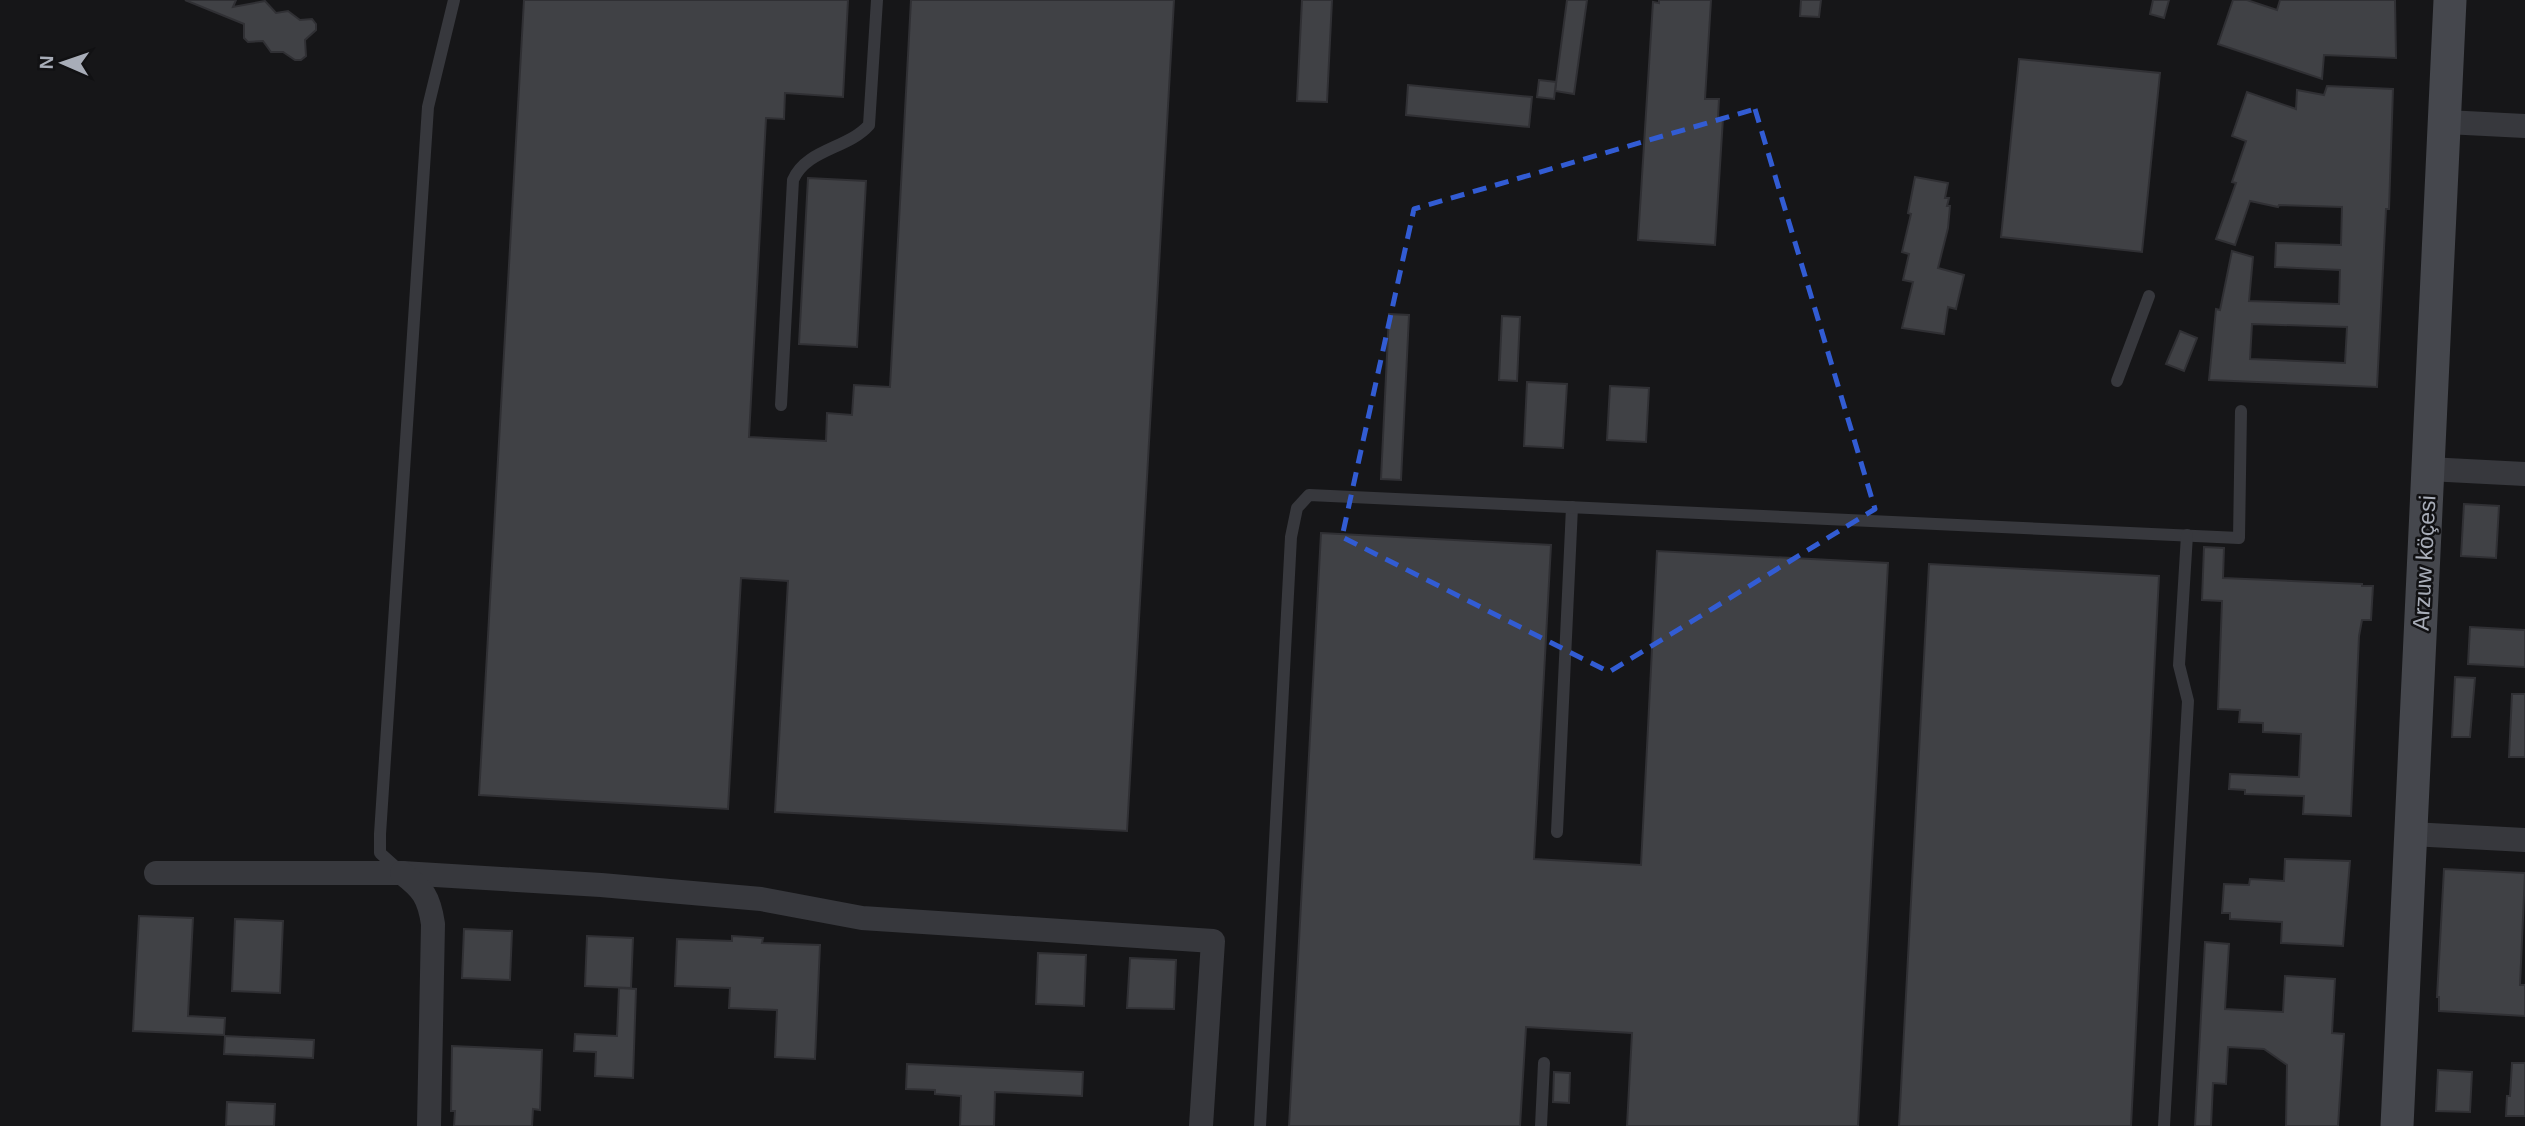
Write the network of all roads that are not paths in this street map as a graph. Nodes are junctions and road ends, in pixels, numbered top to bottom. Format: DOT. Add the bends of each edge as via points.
graph roads {
  1 [pos="454,0"];
  2 [pos="877,0"];
  3 [pos="2450,0"];
  4 [pos="2446,122"];
  5 [pos="2525,126"];
  6 [pos="2149,296"];
  7 [pos="2117,381"];
  8 [pos="781,405"];
  9 [pos="2241,411"];
  10 [pos="2428,469"];
  11 [pos="2525,474"];
  12 [pos="1572,507"];
  13 [pos="2187,535"];
  14 [pos="1557,832"];
  15 [pos="2411,834"];
  16 [pos="2525,840"];
  17 [pos="156,873"];
  18 [pos="402,873"];
  19 [pos="1544,1063"];
  20 [pos="429,1126"];
  21 [pos="1201,1126"];
  22 [pos="1259,1126"];
  23 [pos="1541,1126"];
  24 [pos="2164,1126"];
  25 [pos="2397,1126"];
  1 -- 18 [label="lane" via="428,107 380,834 380,853"];
  2 -- 8 [label="lane" via="869,125 860,135 805,162 793,180"];
  3 -- 4 [label="street, Arzuw köçesi"];
  4 -- 5 [label="street"];
  4 -- 10 [label="street, Arzuw köçesi"];
  6 -- 7 [label="lane"];
  9 -- 13 [label="lane" via="2239,538"];
  10 -- 11 [label="street"];
  10 -- 15 [label="street, Arzuw köçesi"];
  12 -- 13 [label="lane"];
  12 -- 14 [label="lane"];
  12 -- 22 [label="lane" via="1309,495 1297,508 1291,537"];
  13 -- 24 [label="lane" via="2179,664 2188,701"];
  15 -- 16 [label="street"];
  15 -- 25 [label="street, Arzuw köçesi"];
  17 -- 18 [label="street"];
  18 -- 20 [label="street" via="419,886 430,903 433,924"];
  18 -- 21 [label="street" via="761,899 862,918 1213,941"];
  19 -- 23 [label="lane"];
}
